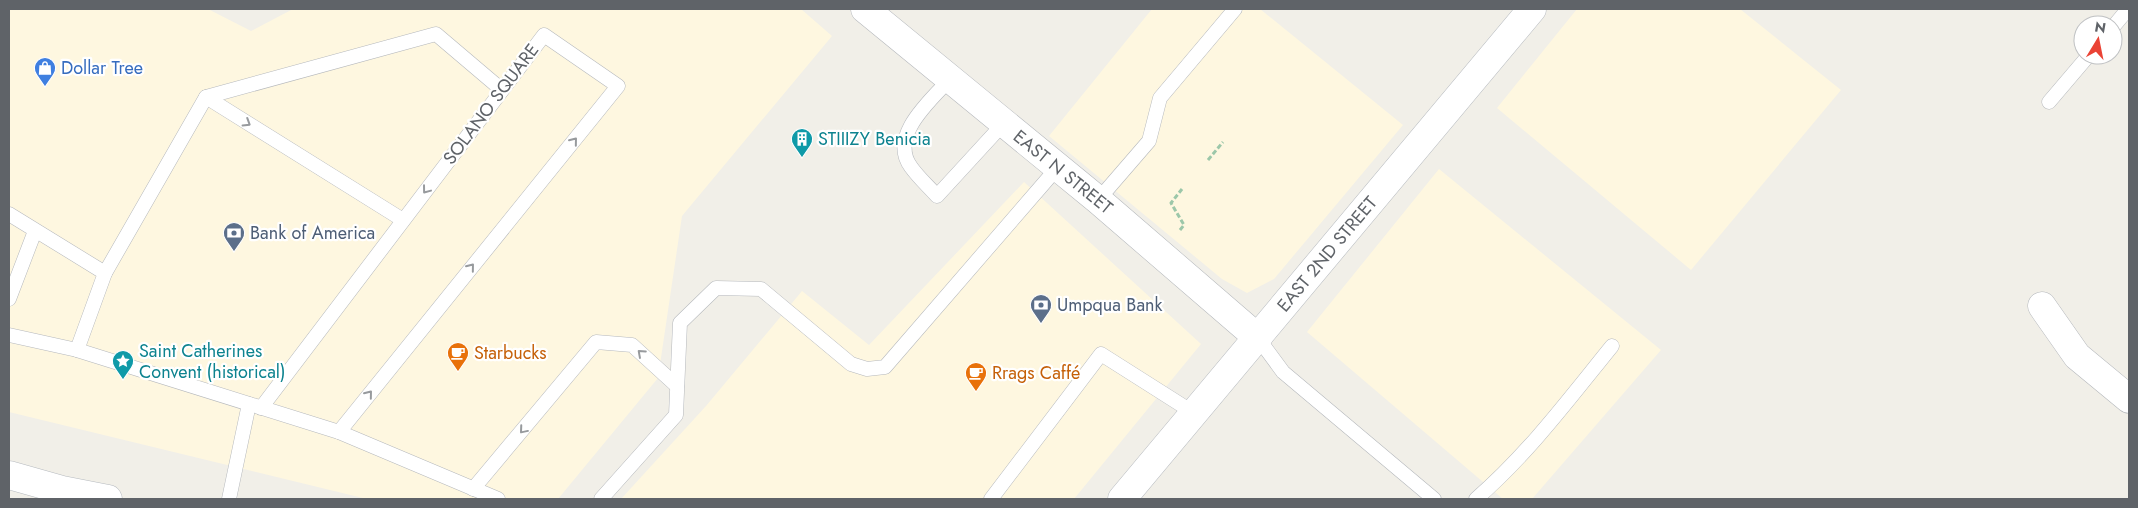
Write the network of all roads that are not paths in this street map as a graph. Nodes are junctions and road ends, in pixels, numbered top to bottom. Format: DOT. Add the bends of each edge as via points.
graph roads {
  1 [pos="865,9"];
  2 [pos="1235,9"];
  3 [pos="1532,9"];
  4 [pos="2080,65"];
  5 [pos="950,78"];
  6 [pos="502,90"];
  7 [pos="206,97"];
  8 [pos="2049,102"];
  9 [pos="1004,124"];
  10 [pos="1058,168"];
  11 [pos="1098,200"];
  12 [pos="9,214"];
  13 [pos="403,220"];
  14 [pos="35,231"];
  15 [pos="105,273"];
  16 [pos="9,299"];
  17 [pos="2042,306"];
  18 [pos="9,335"];
  19 [pos="1258,338"];
  20 [pos="1612,346"];
  21 [pos="77,350"];
  22 [pos="678,386"];
  23 [pos="2129,399"];
  24 [pos="255,406"];
  25 [pos="1194,413"];
  26 [pos="339,432"];
  27 [pos="9,475"];
  28 [pos="473,489"];
  29 [pos="108,499"];
  30 [pos="229,499"];
  31 [pos="498,499"];
  32 [pos="601,499"];
  33 [pos="991,499"];
  34 [pos="1122,499"];
  35 [pos="1434,499"];
  36 [pos="1476,499"];
  1 -- 5 [label="main road, EAST N STREET"];
  2 -- 11 [label="lane" via="1160,98 1149,141"];
  3 -- 19 [label="main road, EAST 2ND STREET"];
  4 -- 8 [label="lane"];
  5 -- 9 [label="main road, EAST N STREET"];
  5 -- 9 [label="lane" via="910,126 903,146 909,166 937,196"];
  6 -- 7 [label="lane" via="436,34"];
  6 -- 13 [label="lane, SOLANO SQUARE, one-way"];
  26 -- 6 [label="lane, SOLANO SQUARE, one-way" via="618,86 544,35"];
  7 -- 13 [label="lane, one-way"];
  7 -- 15 [label="lane"];
  9 -- 10 [label="main road, EAST N STREET"];
  10 -- 11 [label="main road, EAST N STREET"];
  10 -- 22 [label="lane" via="885,367 867,369 851,364 761,289 716,288 680,323"];
  11 -- 19 [label="main road, EAST N STREET"];
  12 -- 14 [label="lane"];
  13 -- 24 [label="lane, SOLANO SQUARE"];
  14 -- 15 [label="lane"];
  14 -- 16 [label="lane"];
  15 -- 21 [label="lane"];
  17 -- 23 [label="main road" via="2077,356"];
  18 -- 21 [label="lane"];
  19 -- 25 [label="main road, EAST 2ND STREET"];
  19 -- 35 [label="lane" via="1283,372"];
  20 -- 36 [label="lane" via="1532,444"];
  21 -- 24 [label="lane"];
  22 -- 28 [label="lane, one-way" via="632,345 596,342"];
  22 -- 32 [label="lane" via="676,415"];
  24 -- 26 [label="lane"];
  24 -- 30 [label="lane"];
  25 -- 33 [label="lane" via="1101,354"];
  25 -- 34 [label="main road, EAST 2ND STREET"];
  26 -- 28 [label="lane"];
  27 -- 29 [label="main road"];
  28 -- 31 [label="lane"];
}
